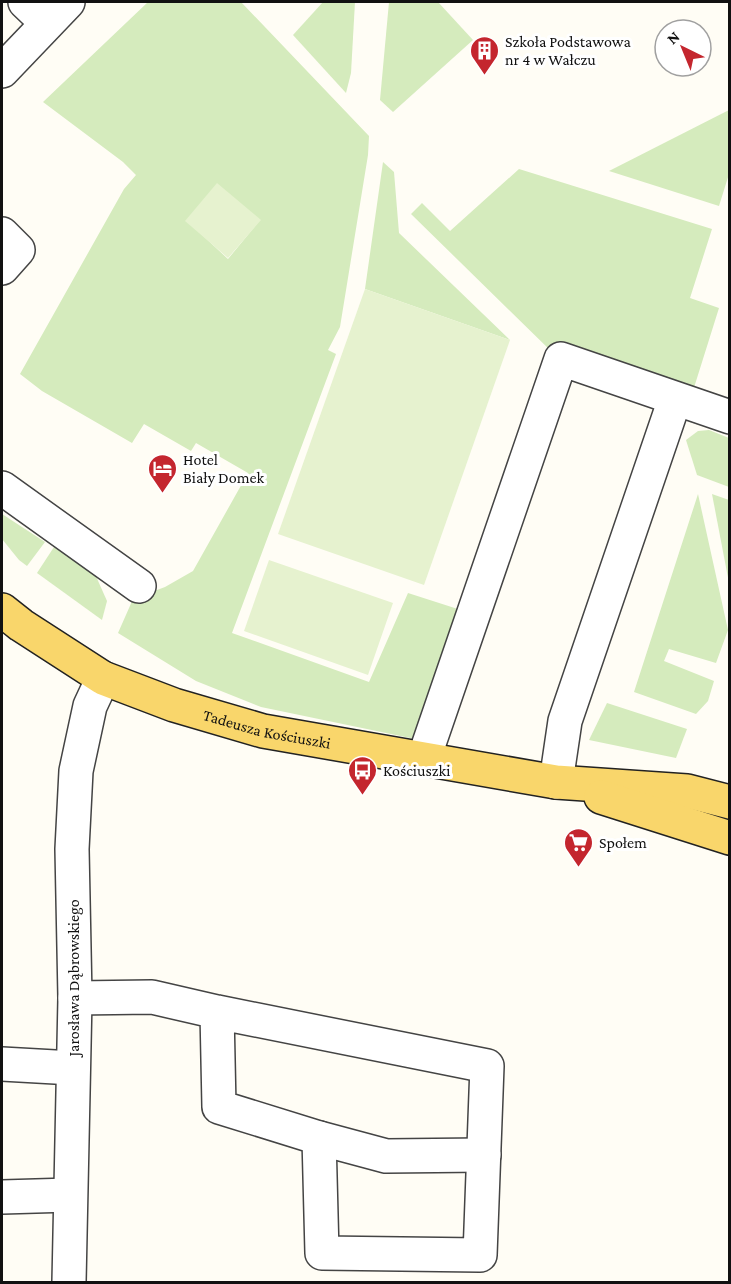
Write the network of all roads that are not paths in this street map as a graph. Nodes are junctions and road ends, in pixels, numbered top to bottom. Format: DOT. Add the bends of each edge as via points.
graph roads {
  1 [pos="47,9"];
  2 [pos="2,71"];
  3 [pos="2,234"];
  4 [pos="2,268"];
  5 [pos="675,399"];
  6 [pos="729,417"];
  7 [pos="2,488"];
  8 [pos="139,586"];
  9 [pos="2,610"];
  10 [pos="104,678"];
  11 [pos="424,758"];
  12 [pos="556,782"];
  13 [pos="729,802"];
  14 [pos="729,838"];
  15 [pos="75,998"];
  16 [pos="217,1012"];
  17 [pos="2,1064"];
  18 [pos="73,1068"];
  19 [pos="319,1138"];
  20 [pos="484,1155"];
  21 [pos="70,1195"];
  22 [pos="2,1197"];
  23 [pos="69,1282"];
  1 -- 2 [label="street"];
  3 -- 4 [label="street" via="18,250"];
  5 -- 6 [label="street"];
  5 -- 11 [label="street" via="561,358"];
  5 -- 12 [label="street" via="565,721"];
  7 -- 8 [label="street"];
  9 -- 10 [label="main road, Tadeusza Kościuszki"];
  10 -- 11 [label="main road, Tadeusza Kościuszki" via="174,705 263,730"];
  10 -- 15 [label="street, Jarosława Dąbrowskiego" via="90,706 76,771 72,849"];
  11 -- 12 [label="main road, Tadeusza Kościuszki"];
  12 -- 13 [label="main road, Tadeusza Kościuszki" via="687,791"];
  12 -- 14 [label="main road, Tadeusza Kościuszki"];
  15 -- 16 [label="street" via="152,997"];
  15 -- 18 [label="street, Jarosława Dąbrowskiego"];
  16 -- 19 [label="street" via="219,1107"];
  16 -- 20 [label="street" via="487,1066"];
  17 -- 18 [label="street"];
  18 -- 21 [label="street, Jarosława Dąbrowskiego"];
  19 -- 20 [label="street" via="386,1156"];
  19 -- 20 [label="street" via="322,1253 480,1255"];
  21 -- 22 [label="street"];
  21 -- 23 [label="street, Jarosława Dąbrowskiego"];
}
